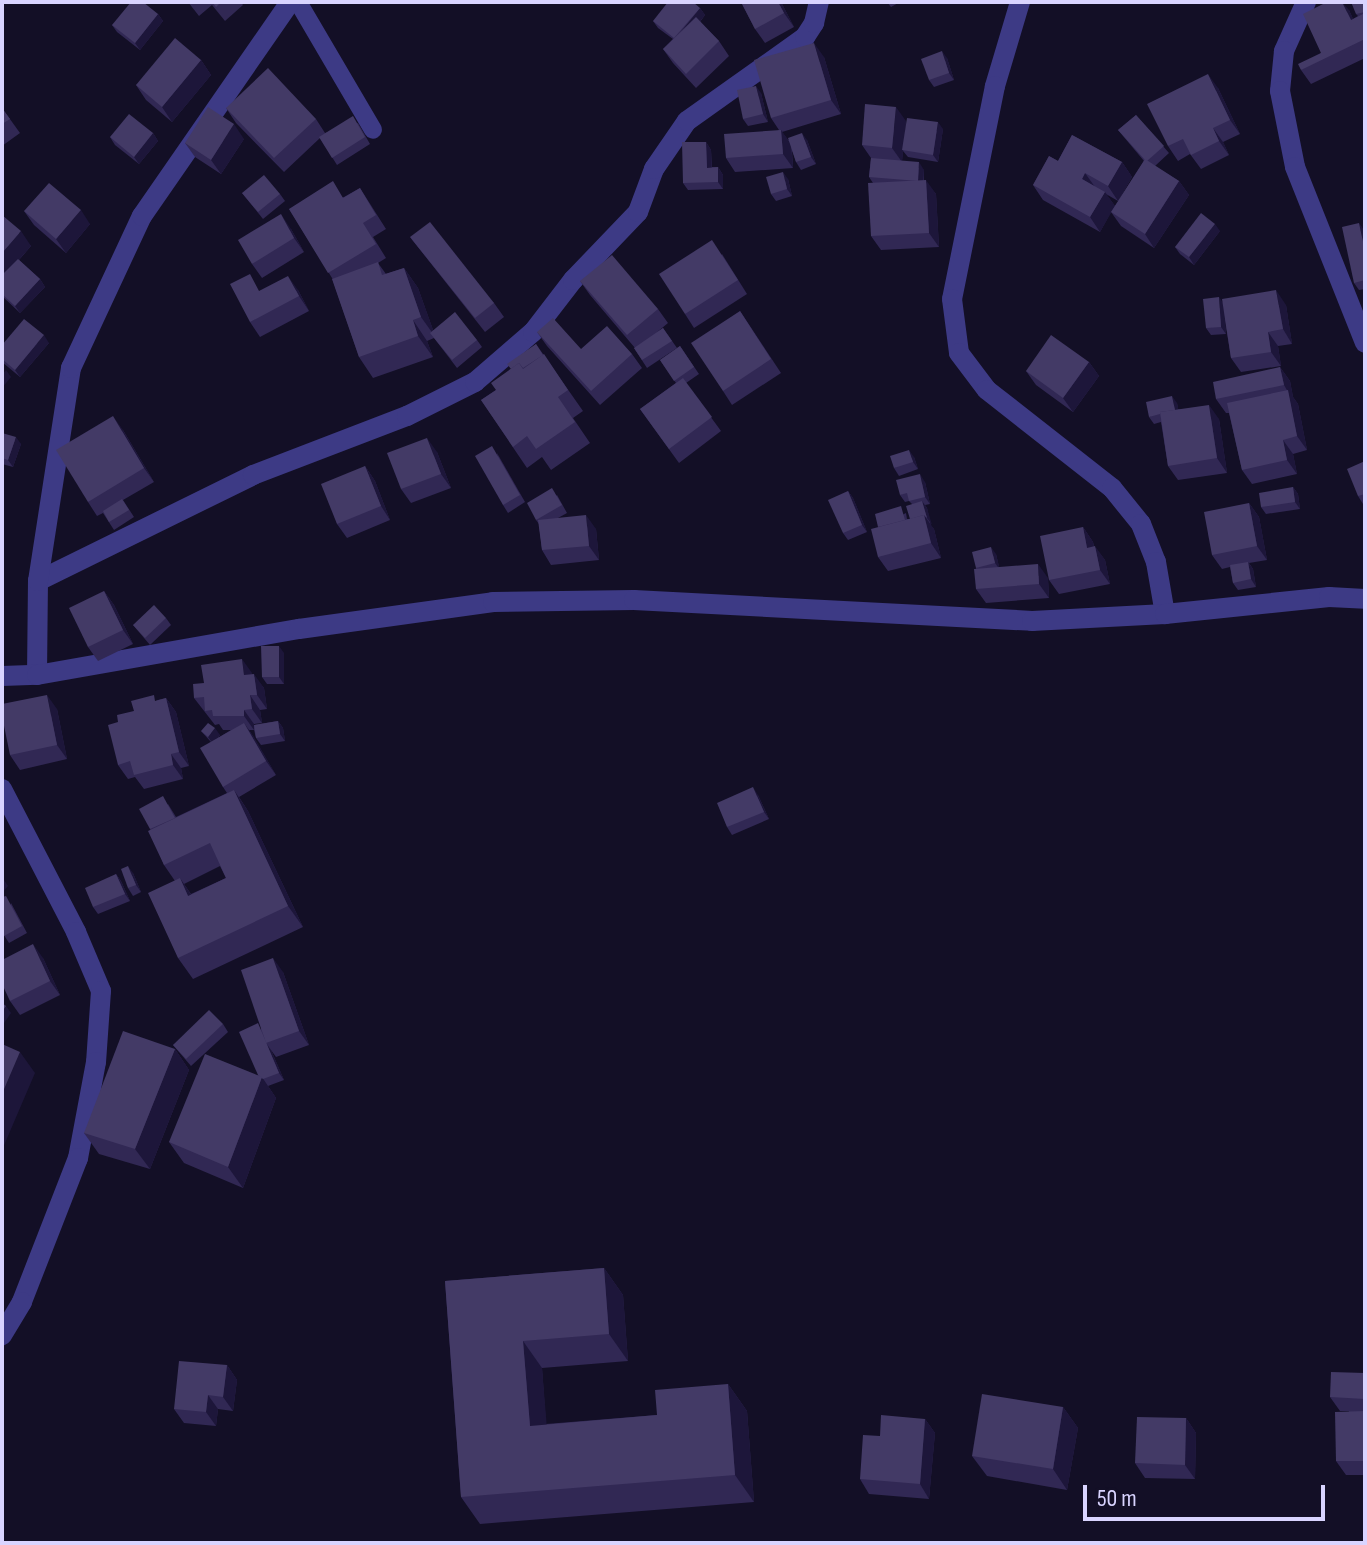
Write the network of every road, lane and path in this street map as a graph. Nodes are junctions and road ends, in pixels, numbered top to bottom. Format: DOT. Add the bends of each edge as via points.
graph roads {
  1 [pos="290,2"];
  2 [pos="298,2"];
  3 [pos="819,2"];
  4 [pos="1020,2"];
  5 [pos="1306,2"];
  6 [pos="373,130"];
  7 [pos="1365,343"];
  8 [pos="38,581"];
  9 [pos="1365,599"];
  10 [pos="1165,614"];
  11 [pos="37,675"];
  12 [pos="2,676"];
  13 [pos="2,789"];
  14 [pos="2,1335"];
  1 -- 8 [label="street" via="142,216 71,368"];
  2 -- 6 [label="lane"];
  3 -- 8 [label="street" via="805,37 687,121 654,169 638,212 573,280 533,332 475,382 407,416 253,475"];
  4 -- 10 [label="street" via="995,86 952,299 959,353 987,390 1112,488 1141,524 1156,562"];
  5 -- 7 [label="street" via="1284,51 1280,91 1295,167"];
  8 -- 11 [label="street"];
  9 -- 10 [label="street" via="1329,597"];
  10 -- 11 [label="street" via="1032,621 634,600 493,602 299,629"];
  11 -- 12 [label="street"];
  13 -- 14 [label="street" via="101,991 96,1062 78,1158 22,1302"];
}
